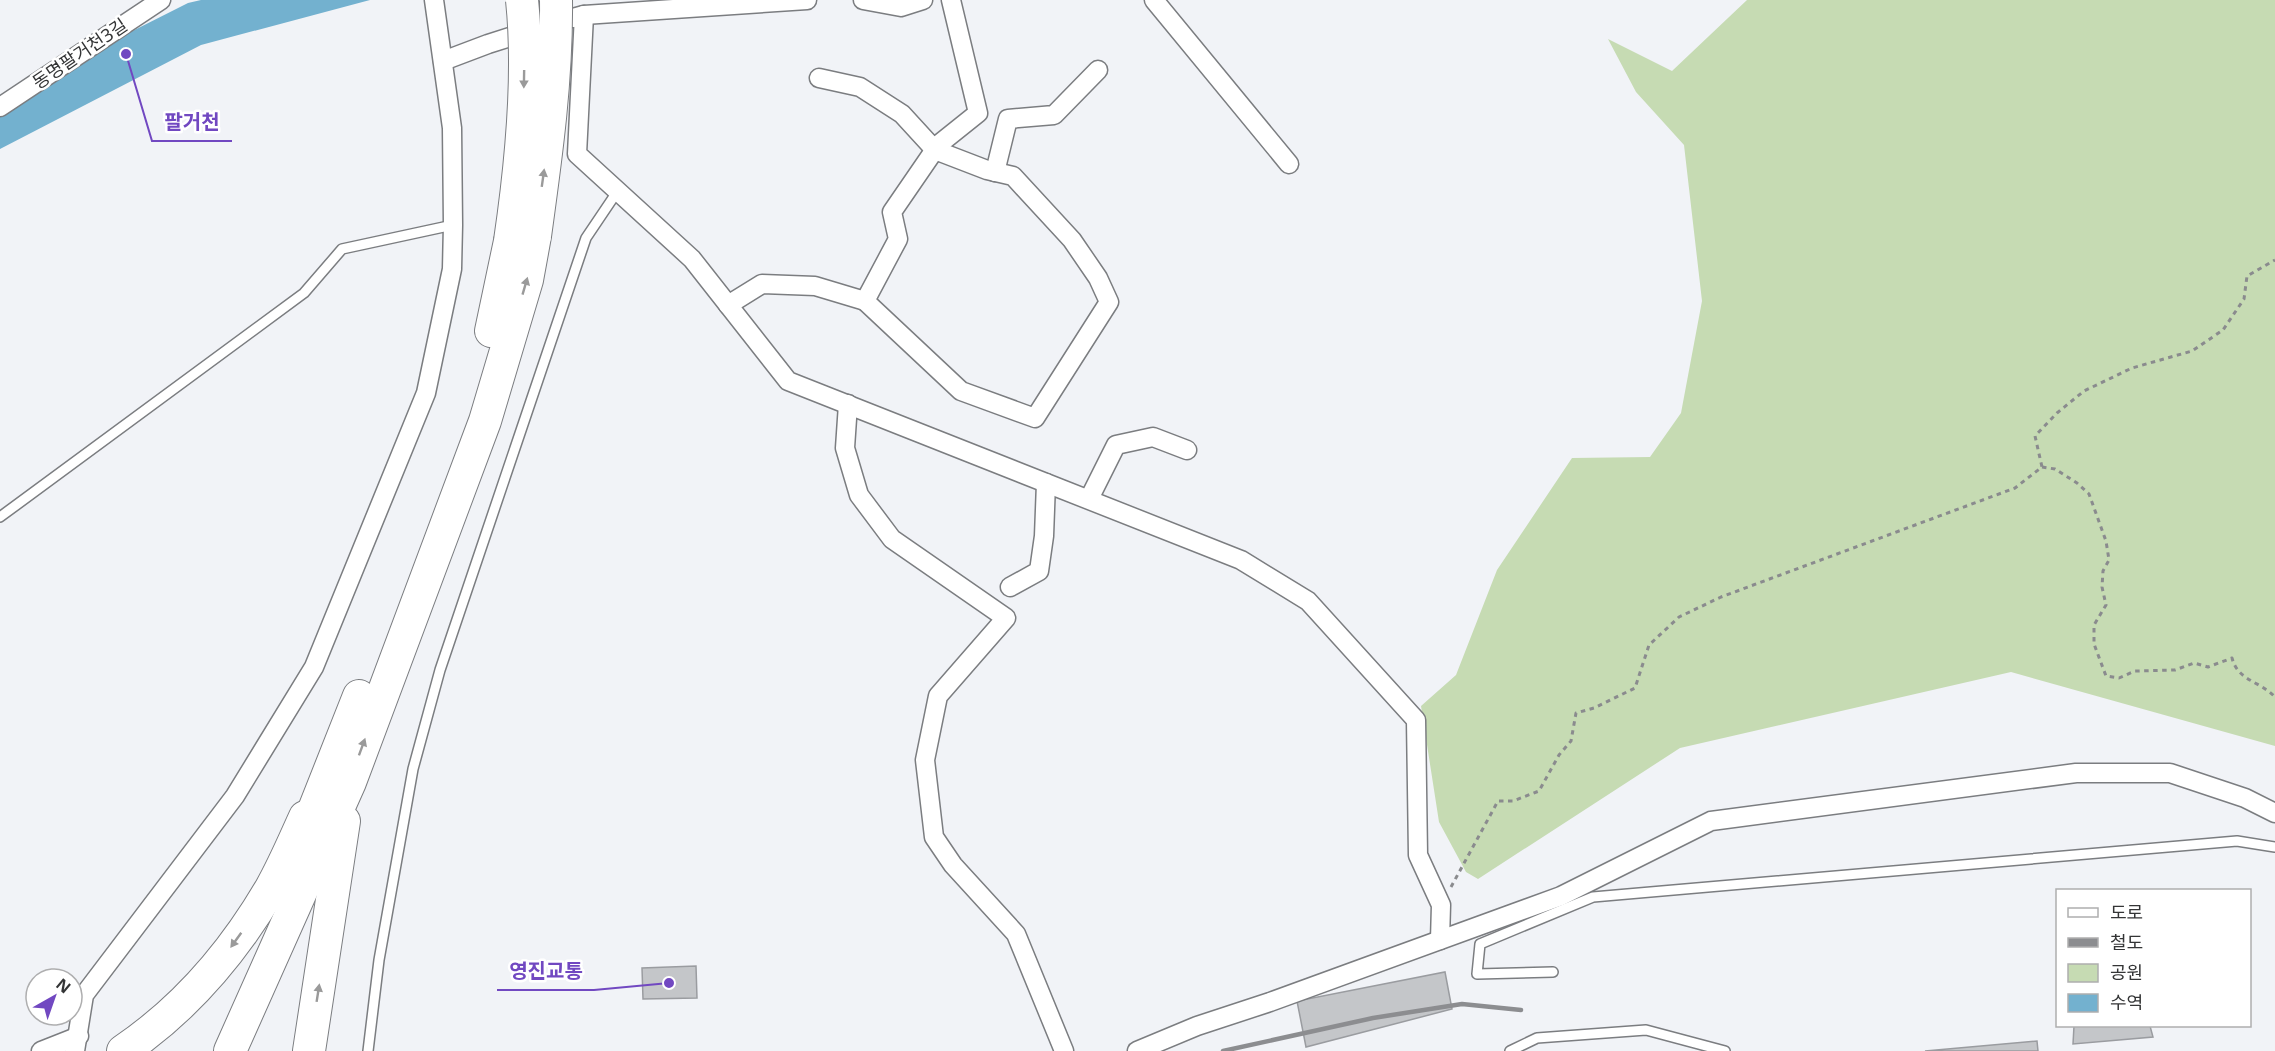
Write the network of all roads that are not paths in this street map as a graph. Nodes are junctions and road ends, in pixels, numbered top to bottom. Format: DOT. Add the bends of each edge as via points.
graph roads {
  1 [pos="161,0"];
  2 [pos="434,0"];
  3 [pos="522,0"];
  4 [pos="556,0"];
  5 [pos="807,0"];
  6 [pos="863,0"];
  7 [pos="922,0"];
  8 [pos="951,0"];
  9 [pos="1155,0"];
  10 [pos="584,15"];
  11 [pos="442,61"];
  12 [pos="1098,70"];
  13 [pos="819,78"];
  14 [pos="0,107"];
  15 [pos="935,150"];
  16 [pos="1289,164"];
  17 [pos="995,172"];
  18 [pos="617,192"];
  19 [pos="453,225"];
  20 [pos="523,239"];
  21 [pos="864,301"];
  22 [pos="728,305"];
  23 [pos="848,404"];
  24 [pos="1187,450"];
  25 [pos="1046,483"];
  26 [pos="1089,499"];
  27 [pos="0,518"];
  28 [pos="1010,586"];
  29 [pos="342,771"];
  30 [pos="2275,813"];
  31 [pos="2275,847"];
  32 [pos="1440,940"];
  33 [pos="1554,972"];
  34 [pos="77,1043"];
  35 [pos="128,1048"];
  36 [pos="1527,1048"];
  37 [pos="41,1051"];
  38 [pos="217,1051"];
  39 [pos="230,1051"];
  40 [pos="309,1051"];
  41 [pos="368,1051"];
  42 [pos="1064,1051"];
  43 [pos="1137,1051"];
  44 [pos="1510,1051"];
  45 [pos="1725,1051"];
  1 -- 14 [label="street, 동명팔거천3길"];
  2 -- 11 [label="street"];
  3 -- 20 [label="highway, one-way, bridge" via="523,115 516,198"];
  20 -- 4 [label="highway, one-way, bridge" via="547,145 556,50"];
  5 -- 10 [label="street"];
  6 -- 7 [label="street" via="901,7"];
  8 -- 15 [label="street" via="978,113"];
  9 -- 16 [label="street"];
  10 -- 11 [label="street"];
  10 -- 18 [label="street" via="577,154"];
  11 -- 19 [label="street" via="452,128"];
  12 -- 17 [label="street" via="1054,114 1008,119"];
  13 -- 15 [label="street" via="860,87 902,114"];
  15 -- 17 [label="street"];
  15 -- 21 [label="street" via="892,212 898,239"];
  17 -- 21 [label="street" via="1013,176 1072,240 1109,302 1035,418 961,391"];
  18 -- 22 [label="street" via="692,259"];
  18 -- 41 [label="lane" via="586,237 440,669 414,769 379,960"];
  19 -- 27 [label="lane" via="342,249 304,293"];
  19 -- 34 [label="street" via="452,269 426,393 315,667 235,796 84,995"];
  20 -- 29 [label="highway" via="527,280 485,421"];
  21 -- 22 [label="street" via="815,286 762,284"];
  22 -- 23 [label="street" via="788,381"];
  23 -- 25 [label="street"];
  23 -- 42 [label="street" via="844,448 859,495 892,539 1006,618 938,696 925,760 934,837 953,865 1016,934"];
  24 -- 26 [label="street" via="1153,437 1116,445"];
  25 -- 26 [label="street"];
  25 -- 28 [label="street" via="1039,571"];
  26 -- 32 [label="street" via="1241,560 1308,601 1416,720 1418,855 1441,904"];
  29 -- 35 [label="highway, one-way" via="244,929 208,978 184,1003"];
  29 -- 38 [label="highway"];
  29 -- 39 [label="highway"];
  40 -- 29 [label="highway, one-way"];
  30 -- 32 [label="street" via="2245,798 2170,773 2076,773 1711,821 1561,896"];
  31 -- 33 [label="lane" via="2237,841 1593,897 1480,944 1477,974"];
  32 -- 43 [label="street"];
  34 -- 37 [label="street"];
  36 -- 44 [label="lane"];
  36 -- 45 [label="lane" via="1537,1038 1646,1030"];
}
